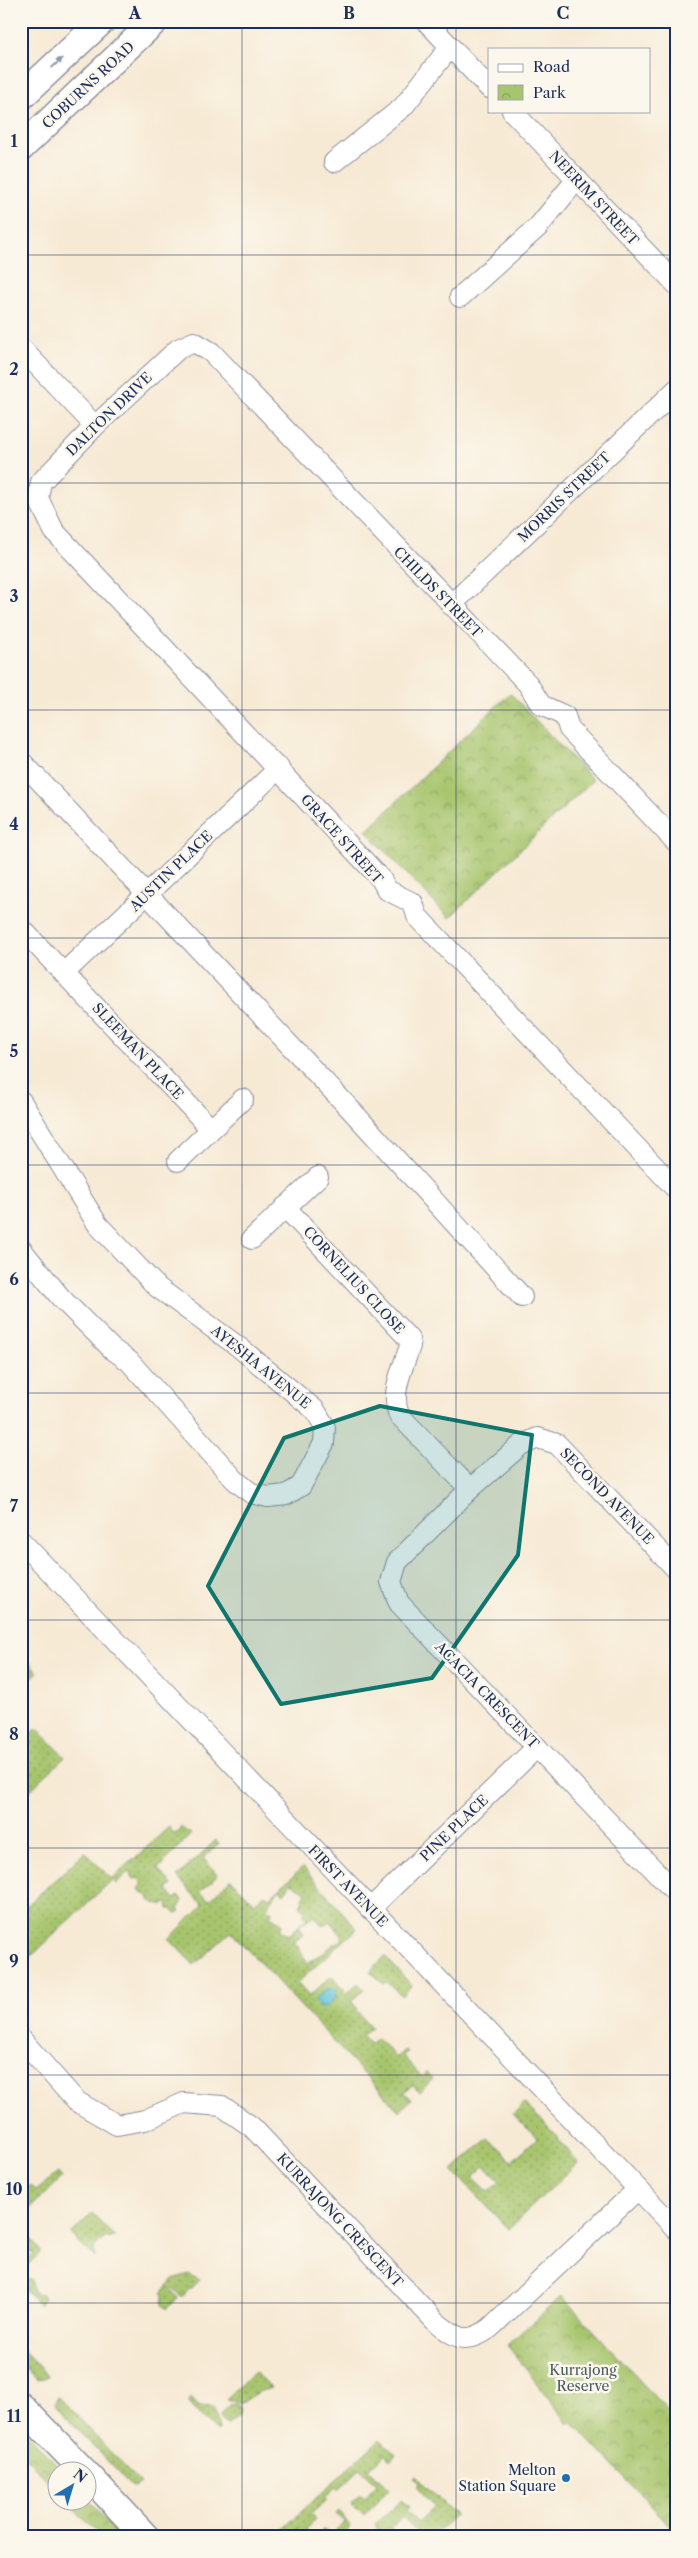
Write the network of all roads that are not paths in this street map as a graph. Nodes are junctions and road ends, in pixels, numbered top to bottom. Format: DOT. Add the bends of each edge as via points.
graph roads {
  1 [pos="102,21"];
  2 [pos="155,21"];
  3 [pos="426,21"];
  4 [pos="450,47"];
  5 [pos="488,87"];
  6 [pos="21,97"];
  7 [pos="513,112"];
  8 [pos="21,148"];
  9 [pos="334,162"];
  10 [pos="577,179"];
  11 [pos="677,285"];
  12 [pos="460,297"];
  13 [pos="194,342"];
  14 [pos="21,348"];
  15 [pos="677,389"];
  16 [pos="95,426"];
  17 [pos="38,498"];
  18 [pos="450,605"];
  19 [pos="21,761"];
  20 [pos="279,768"];
  21 [pos="677,843"];
  22 [pos="148,893"];
  23 [pos="21,928"];
  24 [pos="64,973"];
  25 [pos="243,1099"];
  26 [pos="21,1100"];
  27 [pos="212,1129"];
  28 [pos="178,1161"];
  29 [pos="318,1177"];
  30 [pos="677,1190"];
  31 [pos="285,1207"];
  32 [pos="252,1239"];
  33 [pos="21,1248"];
  34 [pos="522,1297"];
  35 [pos="470,1489"];
  36 [pos="21,1541"];
  37 [pos="677,1570"];
  38 [pos="537,1747"];
  39 [pos="677,1894"];
  40 [pos="370,1909"];
  41 [pos="21,2039"];
  42 [pos="638,2189"];
  43 [pos="677,2230"];
  44 [pos="21,2406"];
  45 [pos="73,2460"];
  46 [pos="98,2486"];
  47 [pos="146,2537"];
  6 -- 1 [label="street, one-way"];
  2 -- 8 [label="street, COBURNS ROAD"];
  3 -- 4 [label="street"];
  4 -- 5 [label="street"];
  4 -- 9 [label="street" via="403,107"];
  7 -- 10 [label="street, NEERIM STREET"];
  10 -- 11 [label="street, NEERIM STREET"];
  10 -- 12 [label="street" via="538,227"];
  13 -- 16 [label="street, DALTON DRIVE" via="178,349"];
  13 -- 18 [label="street, CHILDS STREET" via="211,352"];
  14 -- 16 [label="street"];
  15 -- 18 [label="street, MORRIS STREET"];
  16 -- 17 [label="street, DALTON DRIVE" via="41,482"];
  17 -- 20 [label="street, GRACE STREET" via="54,531"];
  18 -- 21 [label="street, CHILDS STREET" via="528,684 541,705 565,716 569,729"];
  19 -- 22 [label="street"];
  20 -- 22 [label="street, AUSTIN PLACE"];
  20 -- 30 [label="street, GRACE STREET" via="381,879 387,890 413,903 417,916"];
  22 -- 24 [label="street, AUSTIN PLACE"];
  22 -- 34 [label="street"];
  23 -- 24 [label="street, SLEEMAN PLACE"];
  24 -- 27 [label="street, SLEEMAN PLACE"];
  25 -- 27 [label="street"];
  26 -- 33 [label="street, AYESHA AVENUE" via="98,1225 111,1239 157,1287 240,1348 315,1410 324,1427 324,1444 301,1486 286,1495 268,1497 251,1492 235,1480 129,1361 112,1349 61,1298"];
  27 -- 28 [label="street"];
  29 -- 31 [label="street"];
  31 -- 32 [label="street"];
  31 -- 35 [label="street, CORNELIUS CLOSE" via="409,1339 410,1346 395,1393 399,1415"];
  35 -- 37 [label="street, SECOND AVENUE" via="521,1445 538,1438 557,1444"];
  35 -- 38 [label="street, ACACIA CRESCENT" via="397,1562 391,1582 400,1603"];
  36 -- 40 [label="street, FIRST AVENUE"];
  38 -- 39 [label="street, ACACIA CRESCENT"];
  38 -- 40 [label="street, PINE PLACE"];
  40 -- 42 [label="street, FIRST AVENUE"];
  41 -- 42 [label="street, KURRAJONG CRESCENT" via="76,2100 117,2125 144,2120 184,2103 222,2106 252,2127 436,2322 451,2334 465,2339 479,2336 490,2328"];
  42 -- 43 [label="street, FIRST AVENUE"];
  44 -- 45 [label="street"];
  46 -- 47 [label="street"];
}
